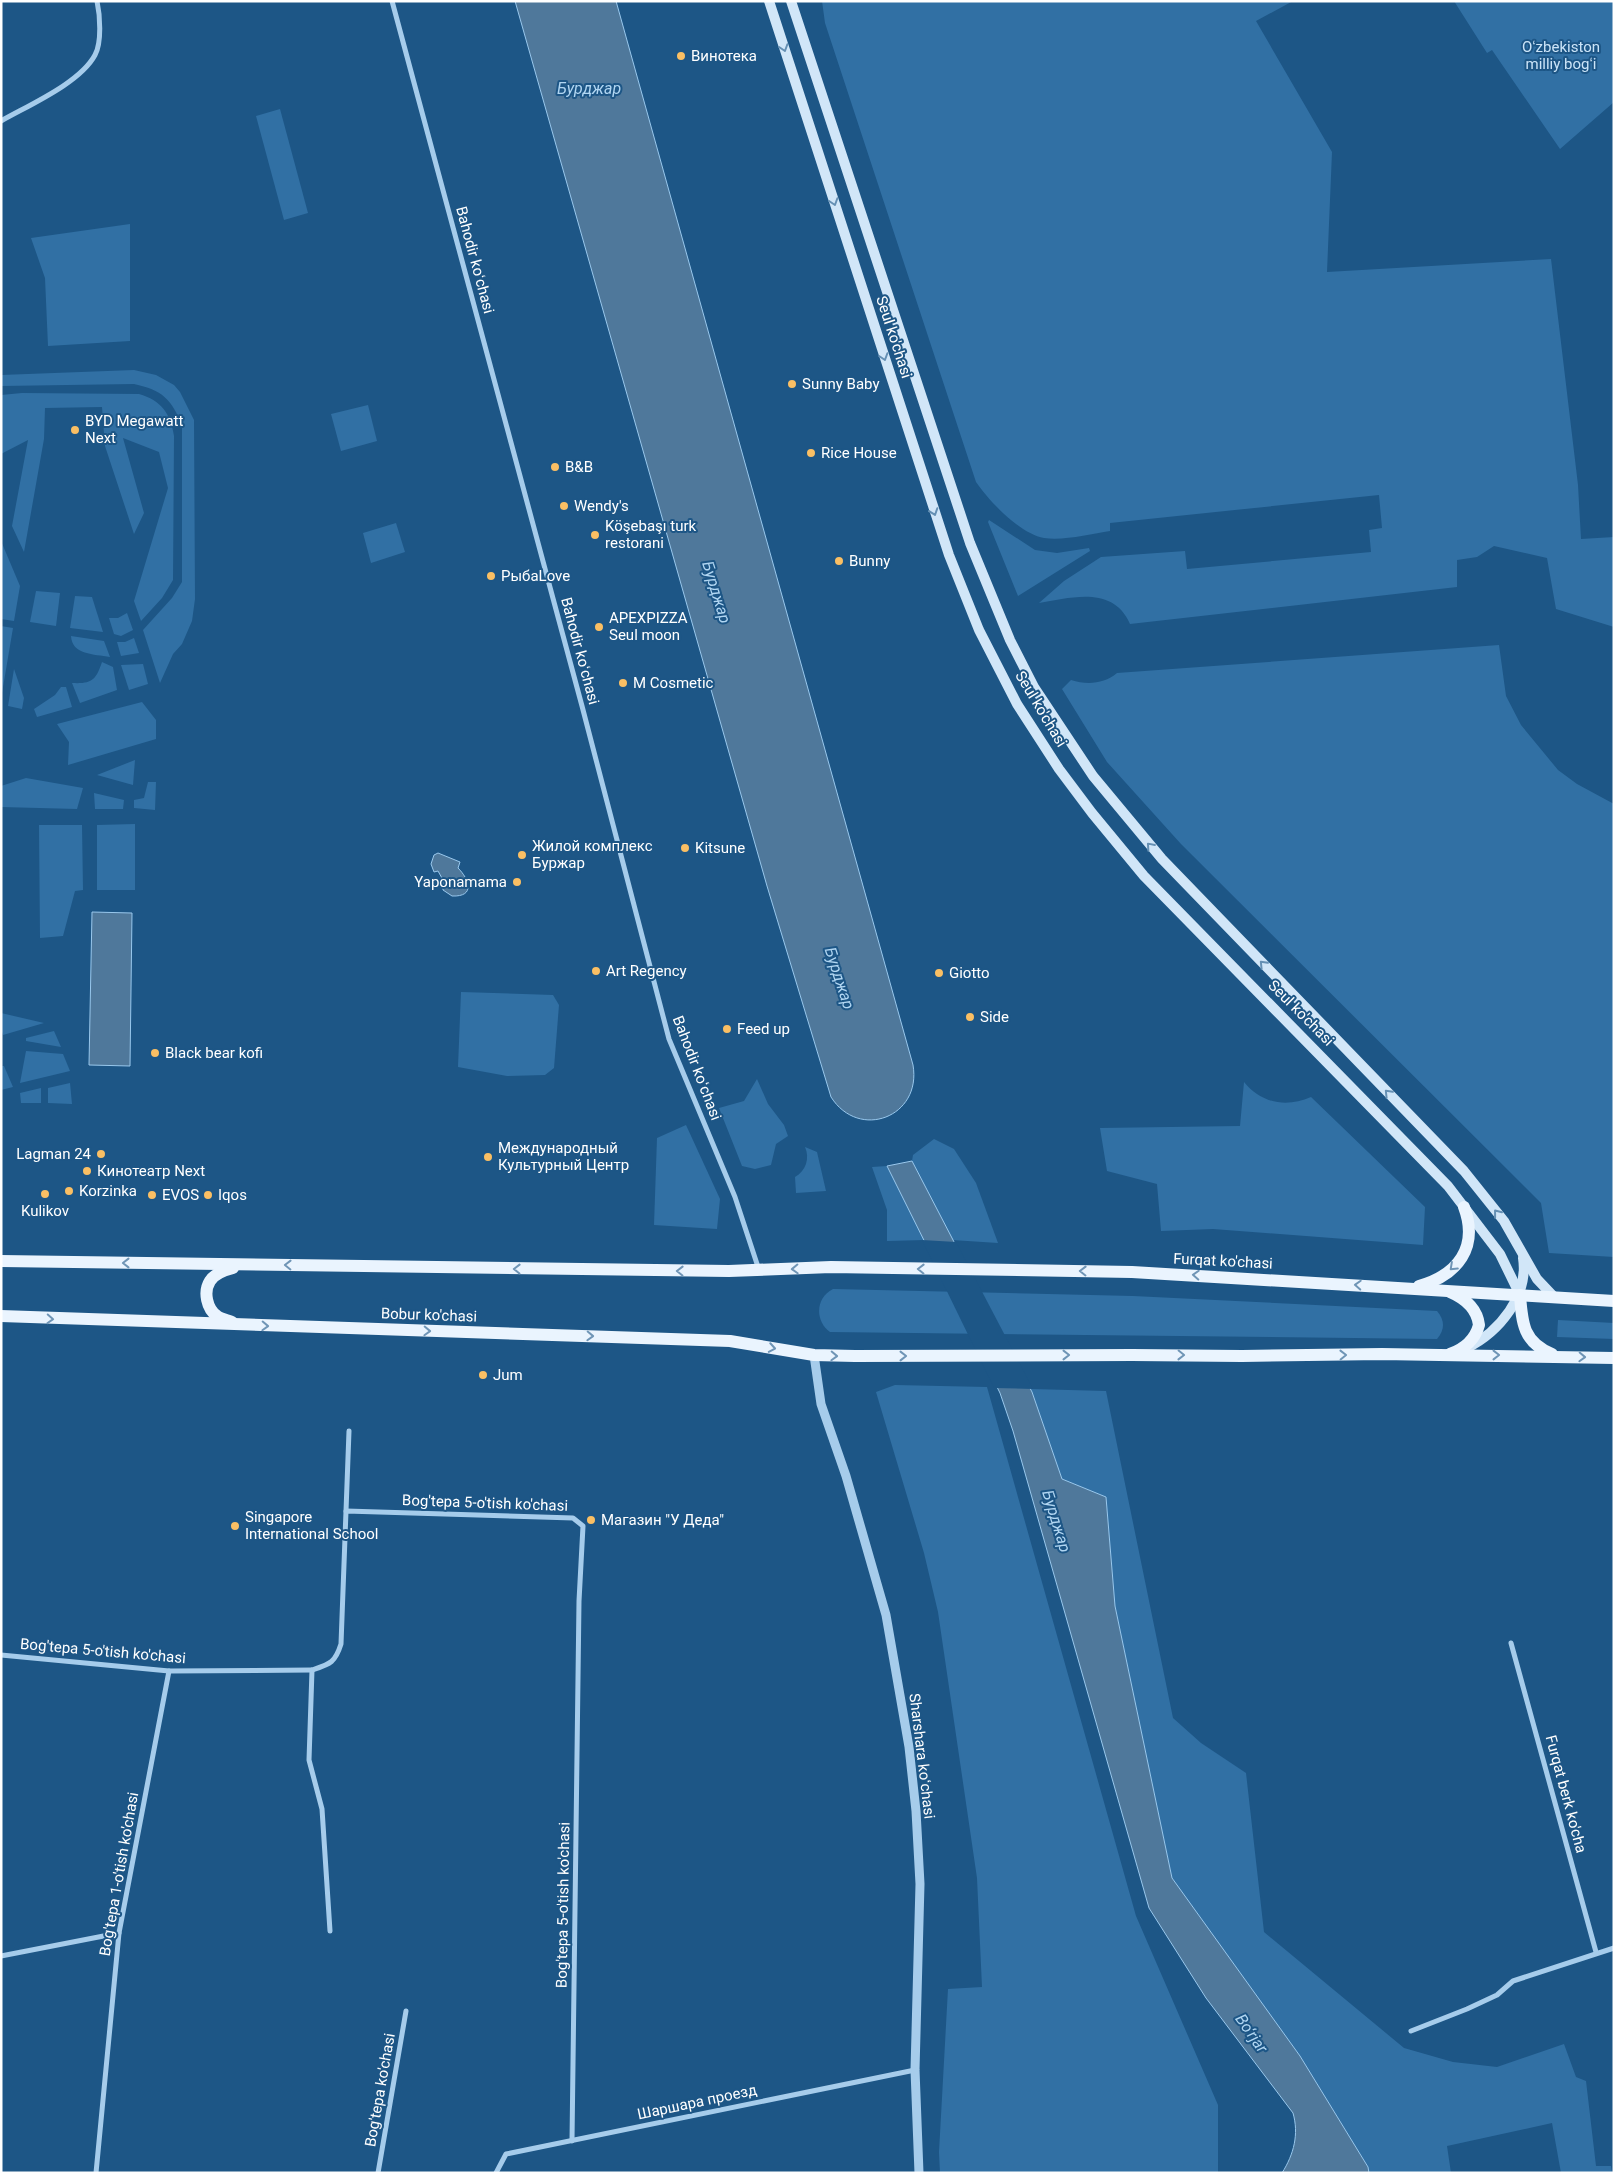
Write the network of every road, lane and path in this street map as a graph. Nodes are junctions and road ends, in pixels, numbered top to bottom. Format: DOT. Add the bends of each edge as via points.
graph roads {
  1 [pos="97,1"];
  2 [pos="392,1"];
  3 [pos="769,1"];
  4 [pos="791,1"];
  5 [pos="1,121"];
  6 [pos="1464,1207"];
  7 [pos="1522,1255"];
  8 [pos="1,1261"];
  9 [pos="243,1265"];
  10 [pos="760,1270"];
  11 [pos="1407,1288"];
  12 [pos="1446,1290"];
  13 [pos="1520,1295"];
  14 [pos="1555,1298"];
  15 [pos="1614,1301"];
  16 [pos="1,1316"];
  17 [pos="239,1326"];
  18 [pos="814,1355"];
  19 [pos="1447,1355"];
  20 [pos="1556,1356"];
  21 [pos="1614,1358"];
  22 [pos="350,1431"];
  23 [pos="346,1511"];
  24 [pos="1511,1643"];
  25 [pos="1,1655"];
  26 [pos="312,1670"];
  27 [pos="169,1671"];
  28 [pos="330,1931"];
  29 [pos="119,1933"];
  30 [pos="1614,1948"];
  31 [pos="1596,1952"];
  32 [pos="1,1956"];
  33 [pos="406,2011"];
  34 [pos="1411,2031"];
  35 [pos="915,2070"];
  36 [pos="572,2141"];
  37 [pos="96,2173"];
  38 [pos="378,2173"];
  39 [pos="496,2173"];
  40 [pos="919,2173"];
  1 -- 5 [label="street" via="100,30 96,54 78,76"];
  2 -- 10 [label="street, Bahodir koʻchasi" via="669,1039 735,1197"];
  3 -- 6 [label="main road, Seul ko'chasi, one-way" via="949,555 979,630 1017,704 1075,791 1144,876 1448,1186"];
  7 -- 4 [label="main road, Seul ko'chasi, one-way" via="1504,1221 1464,1170 1144,839 1093,776 1034,687 1010,640 970,543"];
  6 -- 11 [label="main road, one-way" via="1471,1230 1461,1260 1440,1278"];
  6 -- 13 [label="main road, Seul ko'chasi" via="1500,1254"];
  7 -- 13 [label="main road, Seul ko'chasi" via="1524,1274"];
  7 -- 14 [label="main road, Seul ko'chasi" via="1536,1279"];
  10 -- 8 [label="main road, one-way"];
  9 -- 17 [label="main road" via="220,1272 209,1281 206,1295 208,1306 217,1316"];
  11 -- 10 [label="main road, Furqat ko'chasi, one-way" via="1132,1272"];
  11 -- 12 [label="main road, Furqat ko'chasi"];
  12 -- 13 [label="main road, Furqat ko'chasi"];
  12 -- 19 [label="main road" via="1468,1303 1476,1312 1479,1325 1466,1346"];
  13 -- 14 [label="main road, Furqat ko'chasi"];
  13 -- 19 [label="main road" via="1493,1331 1474,1345"];
  13 -- 20 [label="main road, Seul ko'chasi" via="1522,1323 1529,1338 1540,1349"];
  14 -- 15 [label="main road, Furqat ko'chasi"];
  16 -- 17 [label="main road, Bobur ko'chasi, one-way"];
  17 -- 18 [label="main road, Bobur ko'chasi, one-way" via="730,1340"];
  18 -- 19 [label="main road, Bobur ko'chasi, one-way"];
  18 -- 35 [label="street, Sharshara koʻchasi" via="821,1404 846,1476 886,1615 909,1747 920,1884"];
  19 -- 20 [label="main road, one-way"];
  20 -- 21 [label="main road, one-way"];
  22 -- 23 [label="street"];
  23 -- 26 [label="street, Bog'tepa 5-o'tish ko'chasi" via="341,1644 337,1656 329,1664"];
  23 -- 36 [label="street, Bog'tepa 5-o'tish ko'chasi" via="573,1518 582,1526"];
  24 -- 31 [label="street, Furqat berk ko'cha"];
  25 -- 27 [label="street, Bog'tepa 5-o'tish ko'chasi"];
  26 -- 27 [label="street, Bog'tepa 5-o'tish ko'chasi"];
  26 -- 28 [label="street" via="309,1760 322,1809"];
  27 -- 29 [label="street, Bog'tepa 1-o'tish ko'chasi"];
  29 -- 32 [label="street"];
  29 -- 37 [label="street, Bog'tepa 1-o'tish ko'chasi"];
  30 -- 31 [label="street"];
  31 -- 34 [label="street" via="1513,1981 1467,2010"];
  33 -- 38 [label="street, Bog'tepa ko'chasi"];
  35 -- 36 [label="street, Шаршара проезд"];
  35 -- 40 [label="street, Sharshara koʻchasi"];
  36 -- 39 [label="street, Шаршара проезд" via="506,2154"];
}
